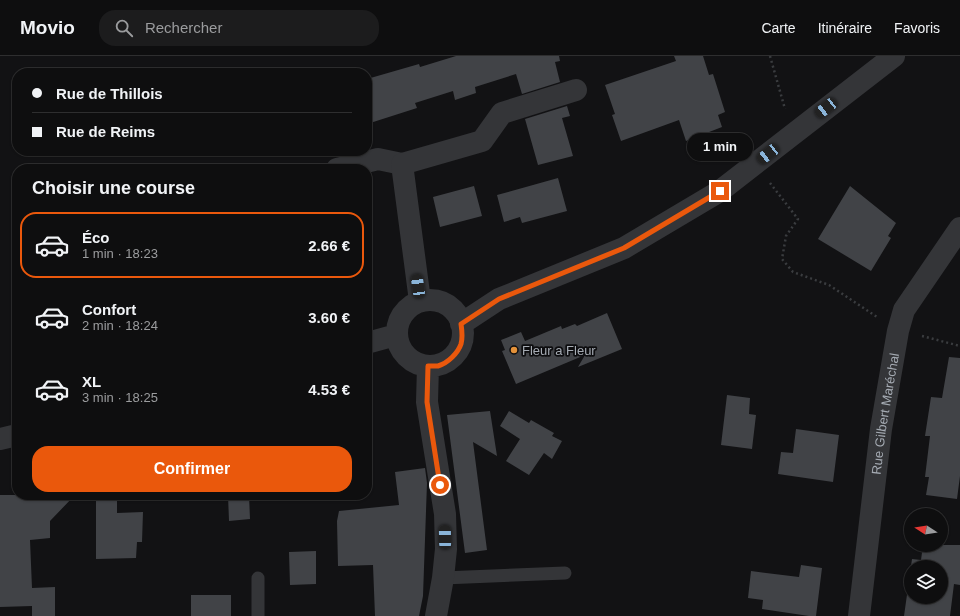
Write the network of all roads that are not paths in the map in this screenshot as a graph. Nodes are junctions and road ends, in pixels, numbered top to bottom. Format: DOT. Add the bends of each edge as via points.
graph roads {
  1 [pos="894,56"];
  2 [pos="576,90"];
  3 [pos="358,164"];
  4 [pos="402,164"];
  5 [pos="960,228"];
  6 [pos="420,301"];
  7 [pos="461,324"];
  8 [pos="396,335"];
  9 [pos="372,342"];
  10 [pos="428,366"];
  11 [pos="12,436"];
  12 [pos="0,439"];
  13 [pos="565,573"];
  14 [pos="258,578"];
  15 [pos="443,578"];
  16 [pos="258,616"];
  17 [pos="436,616"];
  18 [pos="859,616"];
  1 -- 7 [label="street" via="720,191 624,248 499,299"];
  2 -- 4 [label="street" via="502,113 482,141"];
  3 -- 4 [label="street" via="378,159"];
  4 -- 6 [label="street"];
  5 -- 18 [label="street, Rue Gilbert Maréchal" via="904,310 898,331 881,429"];
  6 -- 7 [label="street" via="441,302 450,307"];
  6 -- 8 [label="street" via="402,314"];
  7 -- 10 [label="street" via="461,345 455,354 438,366"];
  8 -- 9 [label="street"];
  8 -- 10 [label="street" via="406,357 416,364"];
  10 -- 15 [label="street" via="427,402 445,514 446,549"];
  11 -- 12 [label="street"];
  13 -- 15 [label="lane"];
  14 -- 16 [label="lane"];
  15 -- 17 [label="street"];
}
